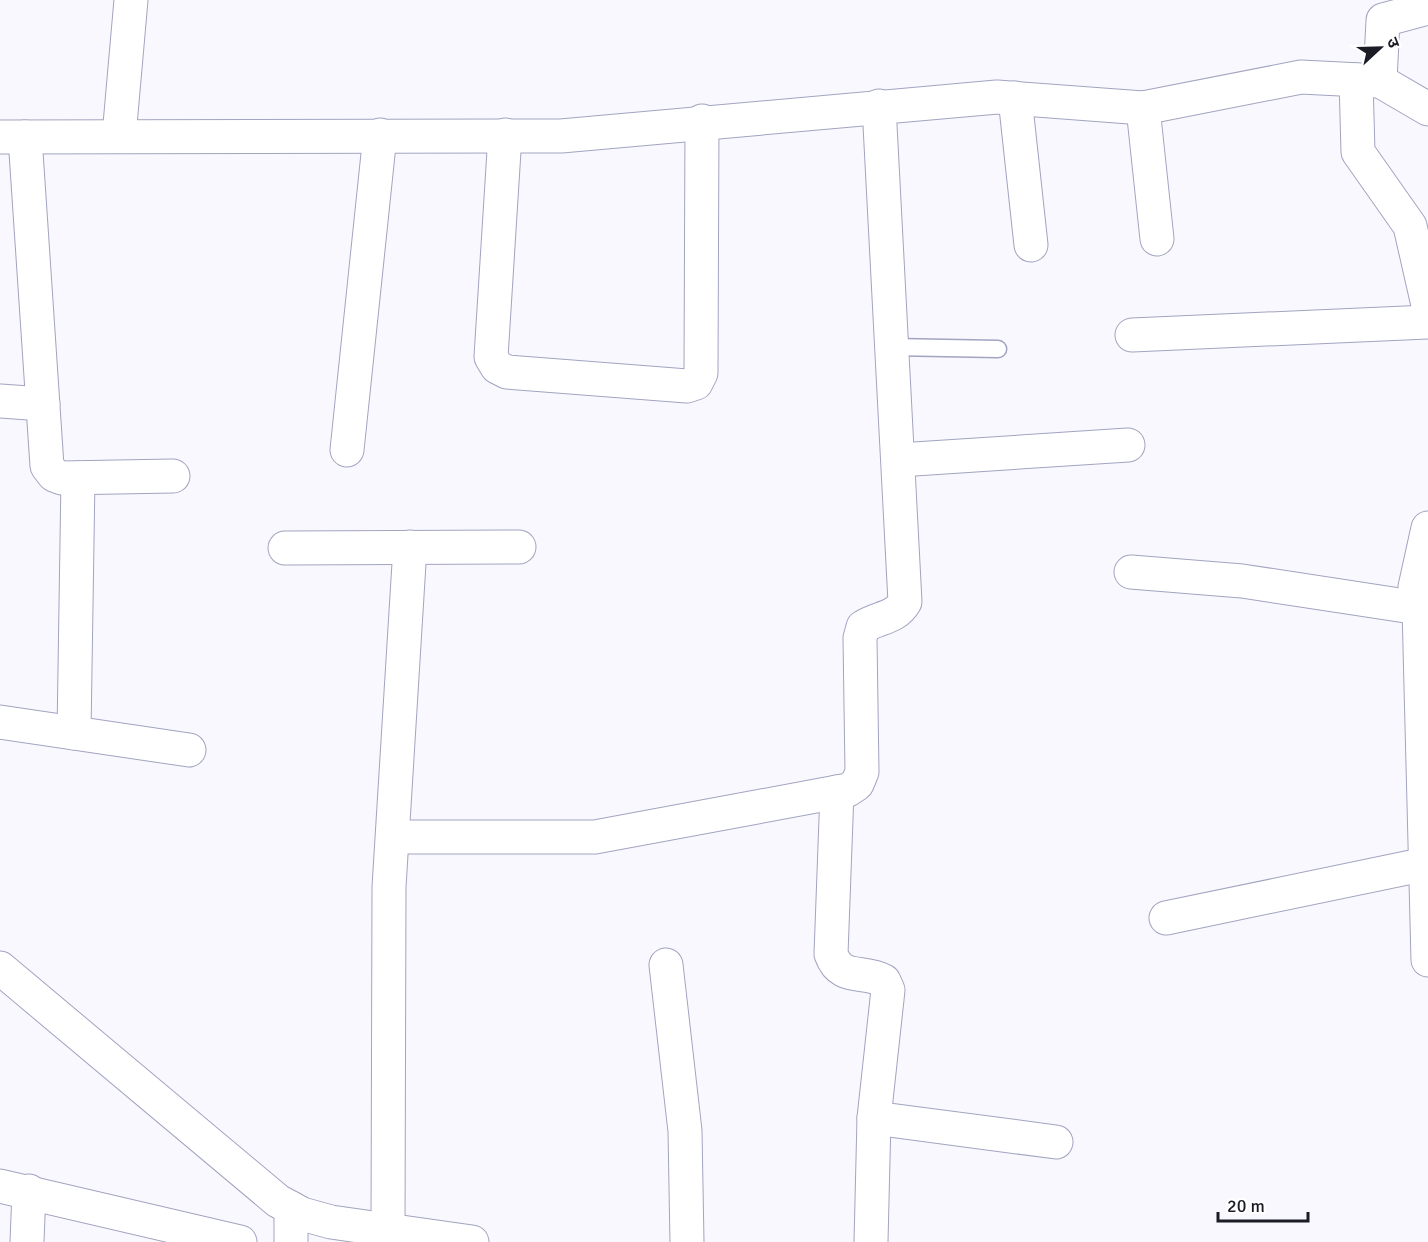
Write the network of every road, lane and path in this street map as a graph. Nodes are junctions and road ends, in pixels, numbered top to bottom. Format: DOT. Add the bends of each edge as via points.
graph roads {
  1 [pos="131,0"];
  2 [pos="1428,8"];
  3 [pos="1368,81"];
  4 [pos="1015,98"];
  5 [pos="879,106"];
  6 [pos="1143,108"];
  7 [pos="1428,109"];
  8 [pos="702,121"];
  9 [pos="380,135"];
  10 [pos="505,135"];
  11 [pos="119,136"];
  12 [pos="13,137"];
  13 [pos="1157,239"];
  14 [pos="1031,245"];
  15 [pos="1428,305"];
  16 [pos="1428,322"];
  17 [pos="1132,335"];
  18 [pos="892,347"];
  19 [pos="998,349"];
  20 [pos="0,401"];
  21 [pos="43,404"];
  22 [pos="1128,445"];
  23 [pos="347,450"];
  24 [pos="899,460"];
  25 [pos="173,476"];
  26 [pos="78,478"];
  27 [pos="1428,528"];
  28 [pos="410,547"];
  29 [pos="519,547"];
  30 [pos="285,548"];
  31 [pos="1131,572"];
  32 [pos="1421,594"];
  33 [pos="0,722"];
  34 [pos="74,733"];
  35 [pos="189,750"];
  36 [pos="837,792"];
  37 [pos="393,837"];
  38 [pos="1427,864"];
  39 [pos="1166,918"];
  40 [pos="1428,960"];
  41 [pos="666,965"];
  42 [pos="0,968"];
  43 [pos="874,1118"];
  44 [pos="1056,1142"];
  45 [pos="14,1189"];
  46 [pos="291,1208"];
  47 [pos="388,1229"];
  48 [pos="27,1242"];
  49 [pos="240,1242"];
  50 [pos="291,1242"];
  51 [pos="472,1242"];
  52 [pos="687,1242"];
  53 [pos="871,1242"];
  1 -- 11 [label="street"];
  2 -- 3 [label="street" via="1383,20"];
  3 -- 6 [label="street" via="1301,77"];
  3 -- 7 [label="street"];
  3 -- 15 [label="street" via="1358,152 1410,226"];
  4 -- 5 [label="street"];
  4 -- 6 [label="street"];
  4 -- 14 [label="street"];
  5 -- 8 [label="street"];
  5 -- 18 [label="street"];
  6 -- 13 [label="street"];
  8 -- 10 [label="street" via="587,134"];
  8 -- 10 [label="street" via="701,373 696,383 687,386 507,372 497,367 491,357"];
  9 -- 10 [label="street"];
  9 -- 11 [label="street"];
  9 -- 23 [label="street"];
  11 -- 12 [label="street"];
  12 -- 21 [label="street"];
  16 -- 17 [label="street"];
  18 -- 19 [label="lane"];
  18 -- 24 [label="street"];
  20 -- 21 [label="street"];
  21 -- 26 [label="street" via="47,466 54,475"];
  22 -- 24 [label="street"];
  24 -- 36 [label="street" via="905,602 900,611 863,627 862,772 857,784"];
  25 -- 26 [label="street"];
  26 -- 34 [label="street"];
  27 -- 32 [label="street"];
  28 -- 29 [label="street"];
  28 -- 30 [label="street"];
  28 -- 37 [label="street"];
  31 -- 32 [label="street"];
  32 -- 38 [label="street"];
  33 -- 34 [label="street"];
  34 -- 35 [label="street"];
  36 -- 37 [label="street" via="595,837"];
  36 -- 43 [label="street" via="831,954 843,971 877,977 888,990"];
  37 -- 47 [label="street" via="389,887"];
  38 -- 39 [label="street"];
  38 -- 40 [label="street"];
  41 -- 52 [label="street" via="685,1131"];
  42 -- 46 [label="street"];
  43 -- 44 [label="street"];
  43 -- 53 [label="street"];
  45 -- 48 [label="street"];
  45 -- 49 [label="street"];
  46 -- 47 [label="street" via="331,1222"];
  46 -- 50 [label="street"];
  47 -- 51 [label="street"];
}
